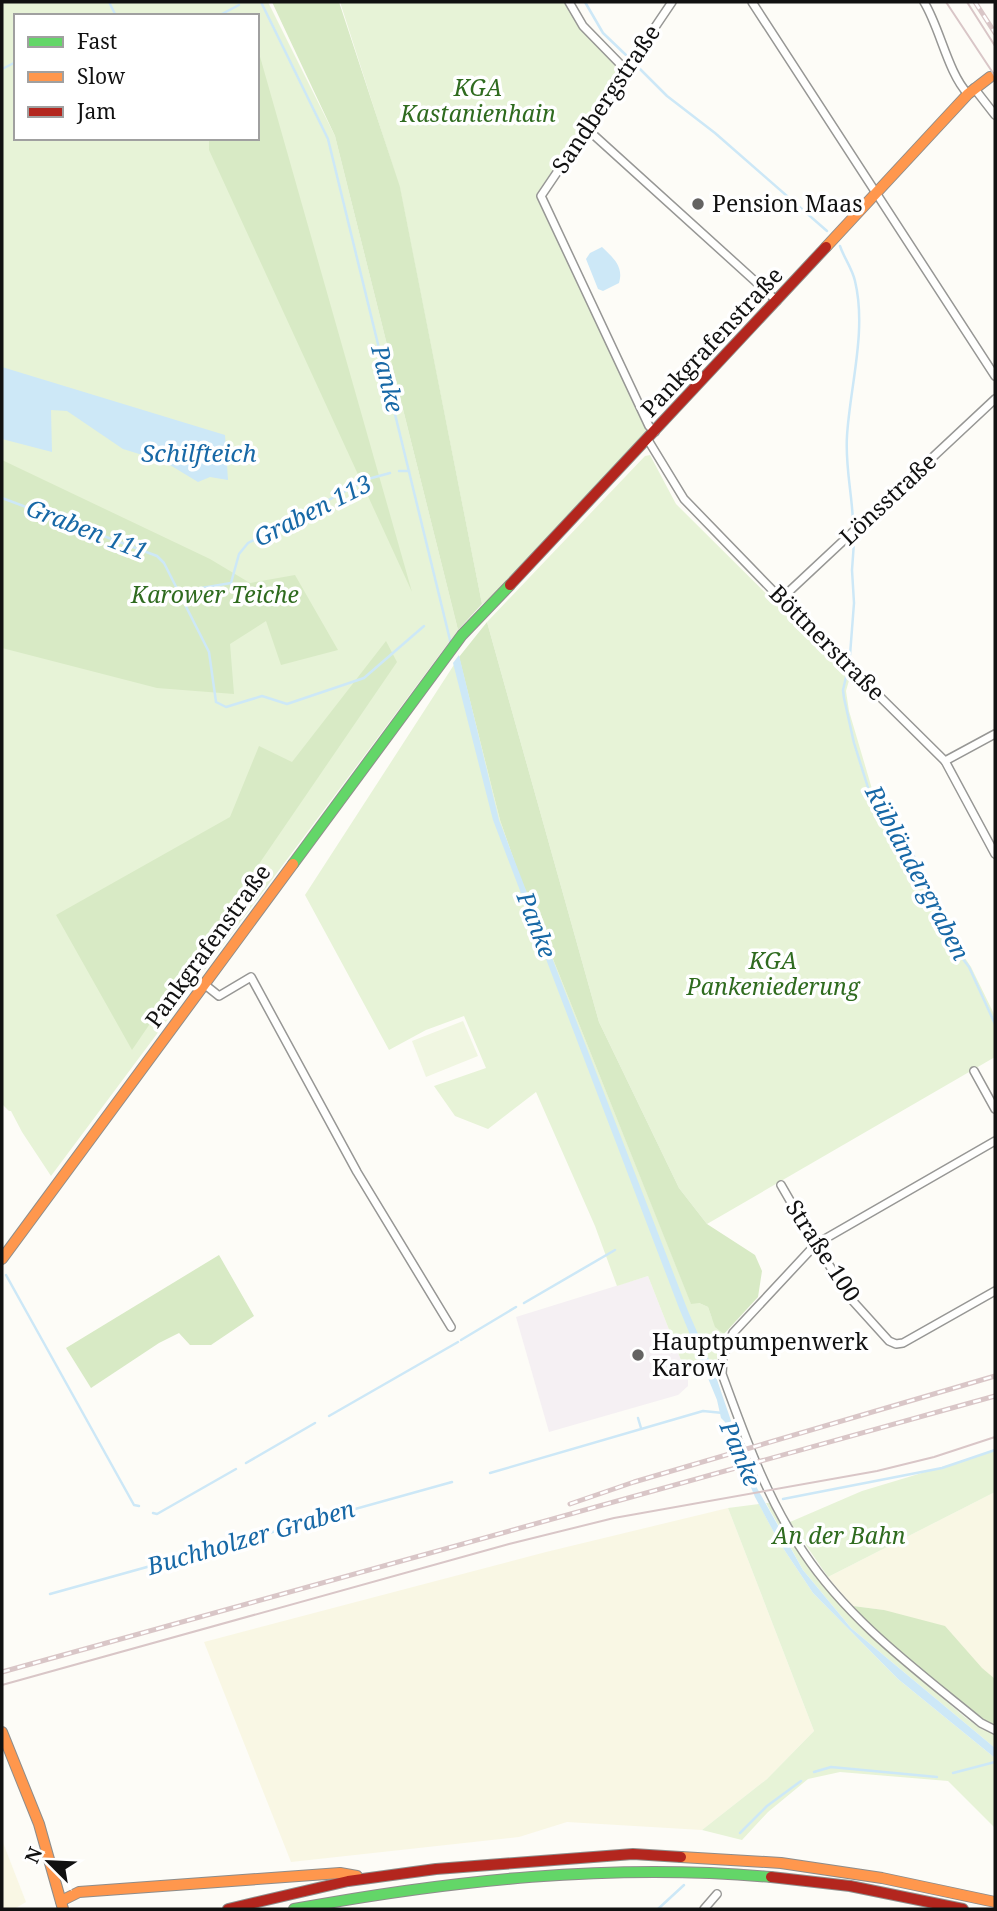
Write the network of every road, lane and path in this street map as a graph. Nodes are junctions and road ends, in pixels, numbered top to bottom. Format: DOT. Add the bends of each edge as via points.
graph roads {
  1 [pos="569,2"];
  2 [pos="672,2"];
  3 [pos="752,2"];
  4 [pos="924,2"];
  5 [pos="625,69"];
  6 [pos="990,77"];
  7 [pos="971,91"];
  8 [pos="995,115"];
  9 [pos="586,128"];
  10 [pos="876,192"];
  11 [pos="541,196"];
  12 [pos="776,301"];
  13 [pos="995,376"];
  14 [pos="995,399"];
  15 [pos="651,436"];
  16 [pos="781,599"];
  17 [pos="995,734"];
  18 [pos="945,761"];
  19 [pos="995,854"];
  20 [pos="204,984"];
  21 [pos="974,1071"];
  22 [pos="995,1109"];
  23 [pos="995,1141"];
  24 [pos="781,1185"];
  25 [pos="816,1244"];
  26 [pos="2,1259"];
  27 [pos="995,1291"];
  28 [pos="451,1327"];
  29 [pos="995,1730"];
  30 [pos="2,1732"];
  31 [pos="372,1878"];
  32 [pos="717,1894"];
  33 [pos="995,1902"];
  34 [pos="62,1905"];
  35 [pos="228,1909"];
  36 [pos="294,1909"];
  37 [pos="704,1909"];
  38 [pos="963,1909"];
  1 -- 5 [label="street" via="583,26"];
  2 -- 5 [label="street, Sandbergstraße"];
  3 -- 10 [label="street"];
  4 -- 7 [label="street" via="959,82"];
  5 -- 9 [label="street, Sandbergstraße"];
  6 -- 7 [label="main road, Pankgrafenstraße"];
  7 -- 8 [label="street"];
  7 -- 10 [label="main road, Pankgrafenstraße"];
  9 -- 11 [label="street, Sandbergstraße"];
  9 -- 12 [label="street"];
  10 -- 12 [label="main road, Pankgrafenstraße"];
  10 -- 13 [label="street"];
  11 -- 15 [label="street, Böttnerstraße"];
  12 -- 15 [label="main road, Pankgrafenstraße"];
  14 -- 16 [label="street, Lönsstraße"];
  15 -- 16 [label="street, Böttnerstraße" via="684,499"];
  15 -- 20 [label="main road, Pankgrafenstraße" via="462,635"];
  16 -- 18 [label="street, Böttnerstraße"];
  17 -- 18 [label="street"];
  18 -- 19 [label="street, Böttnerstraße"];
  20 -- 26 [label="main road, Pankgrafenstraße"];
  20 -- 28 [label="street" via="219,996 251,977 357,1172"];
  21 -- 22 [label="street"];
  23 -- 25 [label="street"];
  24 -- 25 [label="street, Straße 100"];
  25 -- 27 [label="street, Straße 100" via="851,1299 883,1337 896,1344"];
  25 -- 29 [label="street" via="733,1333 723,1357 722,1374 745,1439 782,1518 835,1593 895,1653"];
  30 -- 34 [label="main road" via="39,1824"];
  31 -- 33 [label="main road" via="633,1854 780,1863"];
  31 -- 34 [label="main road" via="340,1873 79,1892"];
  31 -- 35 [label="main road"];
  32 -- 37 [label="street"];
  36 -- 38 [label="main road" via="377,1892 473,1880 635,1870 812,1881"];
}
